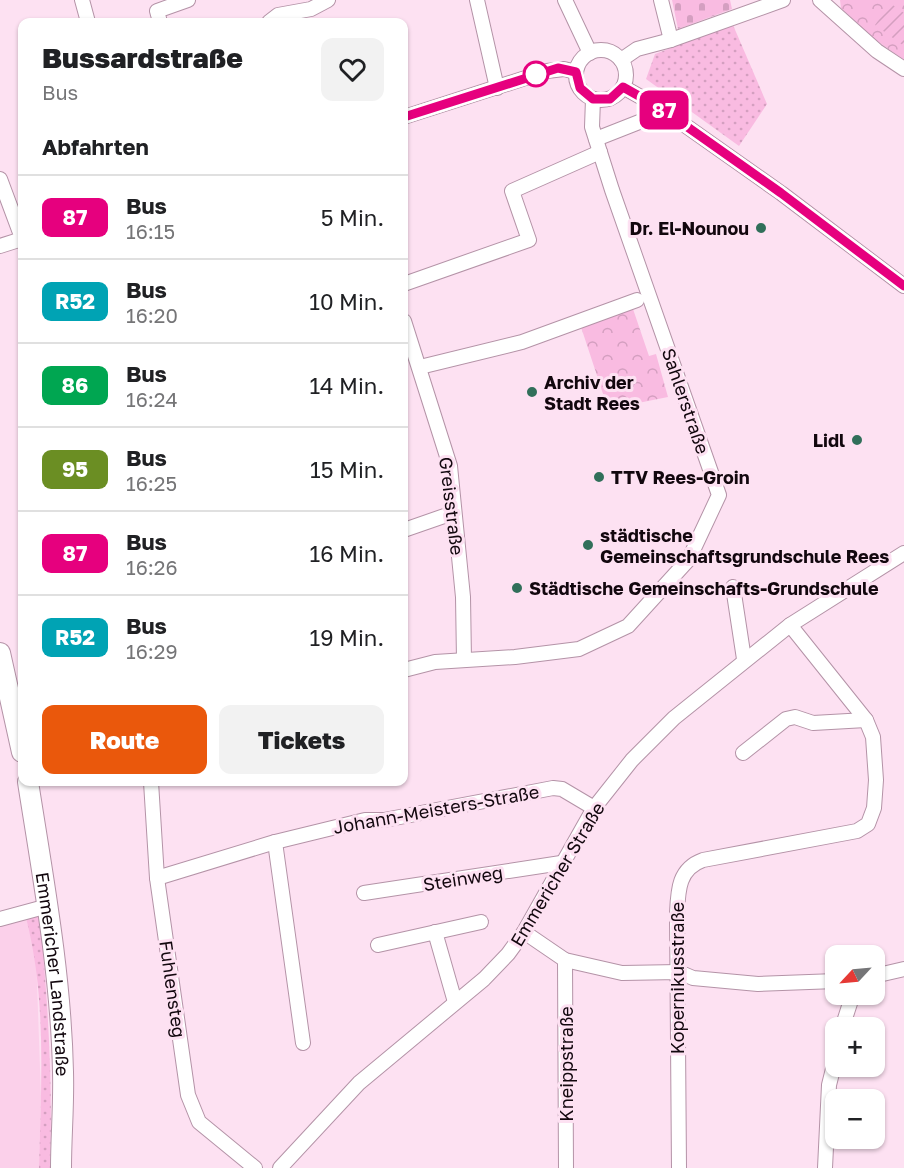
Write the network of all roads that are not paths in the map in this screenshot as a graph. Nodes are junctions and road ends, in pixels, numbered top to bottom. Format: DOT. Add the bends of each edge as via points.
graph roads {
  1 [pos="82,0"];
  2 [pos="188,0"];
  3 [pos="328,0"];
  4 [pos="477,0"];
  5 [pos="565,0"];
  6 [pos="661,0"];
  7 [pos="783,0"];
  8 [pos="820,0"];
  9 [pos="87,18"];
  10 [pos="159,18"];
  11 [pos="274,18"];
  12 [pos="291,18"];
  13 [pos="671,40"];
  14 [pos="590,53"];
  15 [pos="621,60"];
  16 [pos="904,69"];
  17 [pos="576,72"];
  18 [pos="623,87"];
  19 [pos="497,88"];
  20 [pos="593,99"];
  21 [pos="662,109"];
  22 [pos="408,116"];
  23 [pos="598,145"];
  24 [pos="0,179"];
  25 [pos="18,227"];
  26 [pos="18,239"];
  27 [pos="0,246"];
  28 [pos="408,283"];
  29 [pos="904,286"];
  30 [pos="643,298"];
  31 [pos="408,333"];
  32 [pos="419,365"];
  33 [pos="408,366"];
  34 [pos="453,513"];
  35 [pos="408,529"];
  36 [pos="904,553"];
  37 [pos="733,587"];
  38 [pos="790,625"];
  39 [pos="0,653"];
  40 [pos="464,660"];
  41 [pos="744,660"];
  42 [pos="408,669"];
  43 [pos="866,720"];
  44 [pos="18,734"];
  45 [pos="743,753"];
  46 [pos="29,786"];
  47 [pos="151,786"];
  48 [pos="594,808"];
  49 [pos="274,842"];
  50 [pos="561,863"];
  51 [pos="157,878"];
  52 [pos="364,893"];
  53 [pos="48,906"];
  54 [pos="0,919"];
  55 [pos="481,922"];
  56 [pos="435,932"];
  57 [pos="524,932"];
  58 [pos="378,945"];
  59 [pos="565,960"];
  60 [pos="904,969"];
  61 [pos="679,972"];
  62 [pos="885,973"];
  63 [pos="825,981"];
  64 [pos="455,1002"];
  65 [pos="303,1043"];
  66 [pos="831,1077"];
  67 [pos="61,1168"];
  68 [pos="255,1168"];
  69 [pos="280,1168"];
  70 [pos="566,1168"];
  71 [pos="679,1168"];
  72 [pos="825,1168"];
  1 -- 9 [label="street"];
  2 -- 10 [label="street" via="157,11"];
  3 -- 12 [label="street"];
  4 -- 19 [label="street"];
  5 -- 14 [label="street"];
  6 -- 13 [label="street"];
  7 -- 13 [label="street"];
  8 -- 16 [label="street" via="868,44"];
  11 -- 12 [label="street" via="278,15"];
  13 -- 15 [label="street" via="637,49"];
  14 -- 15 [label="street" via="606,51"];
  14 -- 17 [label="street"];
  15 -- 18 [label="street" via="626,78"];
  17 -- 19 [label="street" via="558,68"];
  17 -- 20 [label="street" via="580,88"];
  18 -- 20 [label="street" via="610,99"];
  18 -- 21 [label="street"];
  19 -- 22 [label="street"];
  20 -- 23 [label="street, Sahlerstraße" via="592,127"];
  21 -- 23 [label="street"];
  21 -- 29 [label="street"];
  23 -- 28 [label="street" via="512,190 529,240"];
  23 -- 30 [label="street, Sahlerstraße"];
  24 -- 25 [label="street"];
  26 -- 27 [label="street"];
  30 -- 32 [label="street" via="522,342"];
  30 -- 40 [label="street, Sahlerstraße" via="719,495 689,559 628,626 579,649"];
  31 -- 32 [label="street, Greisstraße"];
  32 -- 33 [label="street"];
  32 -- 34 [label="street, Greisstraße" via="450,466"];
  34 -- 35 [label="street"];
  34 -- 40 [label="street, Greisstraße" via="463,597"];
  36 -- 38 [label="street, Emmericher Straße"];
  37 -- 41 [label="street"];
  38 -- 41 [label="street, Emmericher Straße"];
  38 -- 43 [label="street, Kopernikusstraße"];
  39 -- 44 [label="main road"];
  40 -- 42 [label="street, Sahlerstraße"];
  41 -- 48 [label="street, Emmericher Straße" via="674,718 632,760"];
  43 -- 45 [label="street" via="813,723 795,717 786,719"];
  43 -- 61 [label="street, Kopernikusstraße" via="876,748 874,808 868,824 857,831 703,860 687,869 678,894"];
  46 -- 53 [label="main road, Emmericher Landstraße"];
  47 -- 51 [label="street, Fuhlensteg"];
  48 -- 49 [label="street, Johann-Meisters-Straße" via="562,789 553,788 384,820 365,820"];
  48 -- 50 [label="street, Emmericher Straße"];
  49 -- 51 [label="street, Johann-Meisters-Straße"];
  49 -- 65 [label="street"];
  50 -- 52 [label="street, Steinweg"];
  50 -- 57 [label="street, Emmericher Straße"];
  51 -- 68 [label="street, Fuhlensteg" via="192,1109 199,1122"];
  53 -- 54 [label="street"];
  53 -- 67 [label="main road, Emmericher Landstraße" via="63,1072"];
  55 -- 56 [label="street"];
  56 -- 58 [label="street"];
  56 -- 64 [label="street"];
  57 -- 59 [label="street"];
  57 -- 64 [label="street, Emmericher Straße" via="484,979"];
  59 -- 61 [label="street" via="622,973"];
  59 -- 70 [label="street, Kneippstraße"];
  60 -- 62 [label="street"];
  61 -- 63 [label="street" via="693,978 758,984"];
  61 -- 71 [label="street, Kopernikusstraße"];
  64 -- 69 [label="street, Emmericher Straße" via="359,1083"];
  66 -- 72 [label="street"];
}
